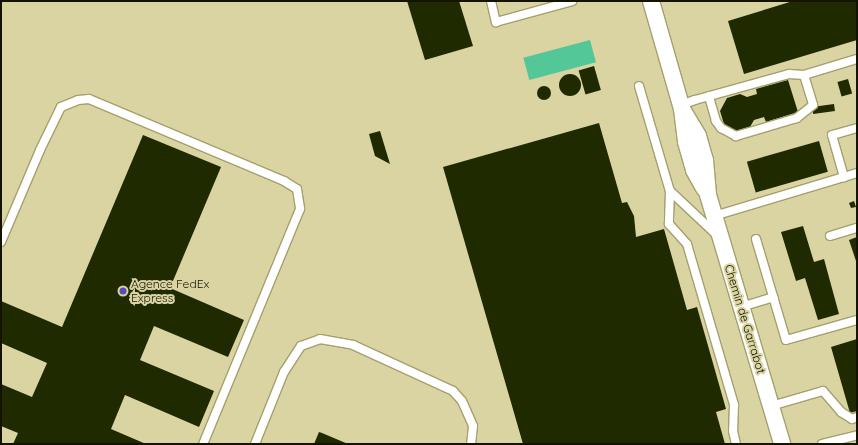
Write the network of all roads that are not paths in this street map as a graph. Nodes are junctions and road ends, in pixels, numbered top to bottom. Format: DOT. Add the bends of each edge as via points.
graph roads {
  1 [pos="491,1"];
  2 [pos="572,1"];
  3 [pos="650,1"];
  4 [pos="857,59"];
  5 [pos="804,75"];
  6 [pos="639,86"];
  7 [pos="709,96"];
  8 [pos="682,107"];
  9 [pos="857,128"];
  10 [pos="857,173"];
  11 [pos="844,177"];
  12 [pos="670,191"];
  13 [pos="714,216"];
  14 [pos="857,228"];
  15 [pos="830,236"];
  16 [pos="721,239"];
  17 [pos="756,239"];
  18 [pos="1,242"];
  19 [pos="774,297"];
  20 [pos="741,307"];
  21 [pos="857,320"];
  22 [pos="771,406"];
  23 [pos="857,417"];
  24 [pos="857,435"];
  25 [pos="203,444"];
  26 [pos="255,444"];
  27 [pos="471,444"];
  28 [pos="736,444"];
  29 [pos="782,444"];
  30 [pos="822,444"];
  1 -- 2 [label="lane" via="496,22"];
  3 -- 8 [label="street, Chemin de Garrabot"];
  4 -- 5 [label="lane"];
  5 -- 7 [label="lane" via="789,74"];
  5 -- 7 [label="lane" via="813,105 797,118 736,136 721,128 716,121"];
  6 -- 12 [label="lane"];
  7 -- 8 [label="lane"];
  8 -- 13 [label="street, Chemin de Garrabot" via="698,136"];
  9 -- 11 [label="lane" via="832,135"];
  10 -- 11 [label="lane"];
  11 -- 13 [label="lane"];
  12 -- 16 [label="lane"];
  12 -- 28 [label="lane" via="669,224 687,244 734,405 733,431"];
  13 -- 16 [label="street, Chemin de Garrabot"];
  14 -- 15 [label="lane"];
  16 -- 20 [label="street, Chemin de Garrabot"];
  17 -- 19 [label="lane"];
  18 -- 25 [label="lane" via="40,150 62,107 78,100 89,99 284,181 297,189 300,209"];
  19 -- 20 [label="lane"];
  19 -- 21 [label="lane" via="786,340"];
  20 -- 22 [label="street, Chemin de Garrabot"];
  22 -- 23 [label="lane" via="823,391 841,412 852,419"];
  22 -- 29 [label="street, Chemin de Garrabot"];
  24 -- 30 [label="lane"];
  26 -- 27 [label="lane" via="284,372 302,346 320,339 353,345 453,391 462,401 473,426"];
}
